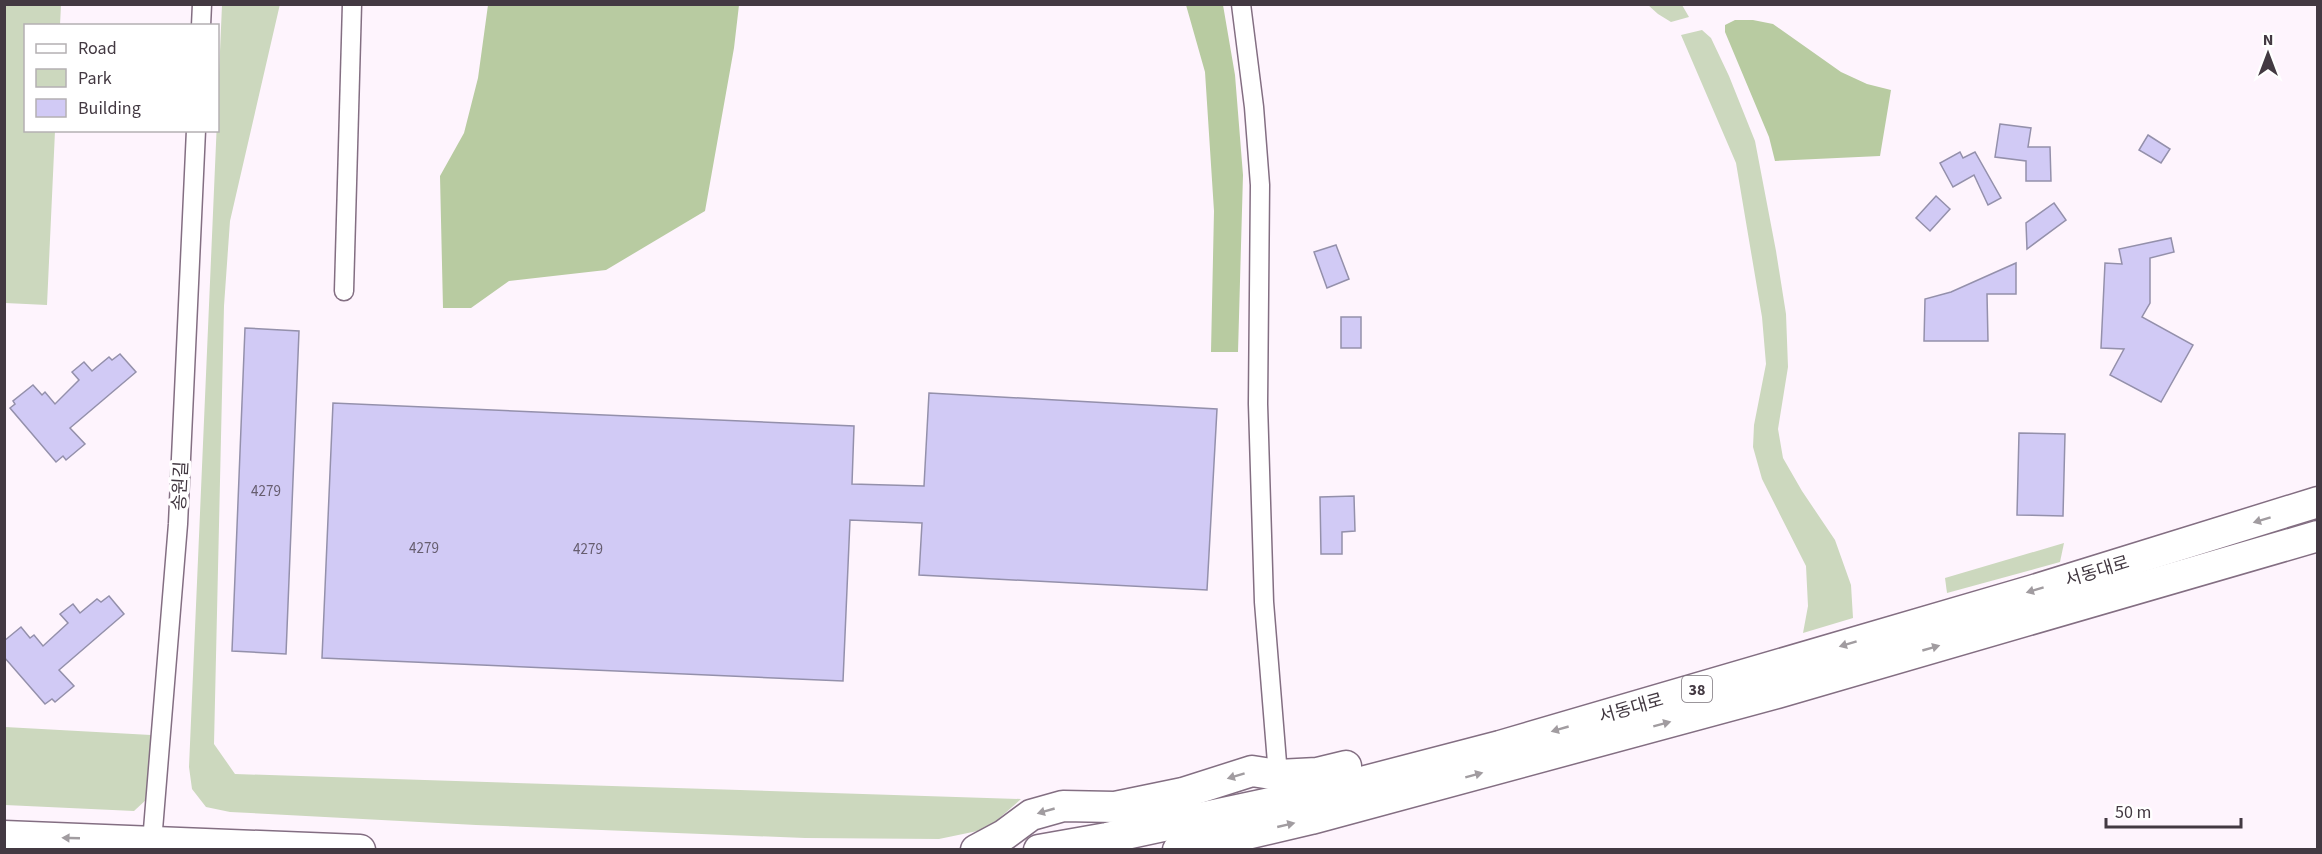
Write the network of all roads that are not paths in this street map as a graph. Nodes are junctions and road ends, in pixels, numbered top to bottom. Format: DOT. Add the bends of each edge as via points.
graph roads {
  1 [pos="202,4"];
  2 [pos="352,4"];
  3 [pos="1241,4"];
  4 [pos="201,24"];
  5 [pos="196,132"];
  6 [pos="344,291"];
  7 [pos="2318,502"];
  8 [pos="2318,536"];
  9 [pos="1500,746"];
  10 [pos="1278,775"];
  11 [pos="4,836"];
  12 [pos="152,842"];
  13 [pos="1221,844"];
  14 [pos="1067,847"];
  15 [pos="360,849"];
  16 [pos="976,849"];
  17 [pos="1039,849"];
  18 [pos="1178,849"];
  1 -- 4 [label="street"];
  2 -- 6 [label="street"];
  3 -- 10 [label="street" via="1260,185 1258,404 1264,602"];
  5 -- 12 [label="street, 송원길" via="178,524"];
  7 -- 9 [label="main road, 서동대로 / 38, one-way" via="2034,590"];
  13 -- 8 [label="main road, 서동대로 / 38, one-way" via="1777,693"];
  9 -- 10 [label="main road" via="1419,748 1317,773"];
  9 -- 14 [label="main road, 서동대로 / 38" via="1331,790"];
  10 -- 16 [label="main road, one-way" via="1252,771 1183,793 1115,807 1063,806 1031,815"];
  12 -- 11 [label="main road, one-way"];
  12 -- 15 [label="main road"];
  13 -- 18 [label="main road, 서동대로 / 38"];
  14 -- 17 [label="main road, 서동대로 / 38"];
}
